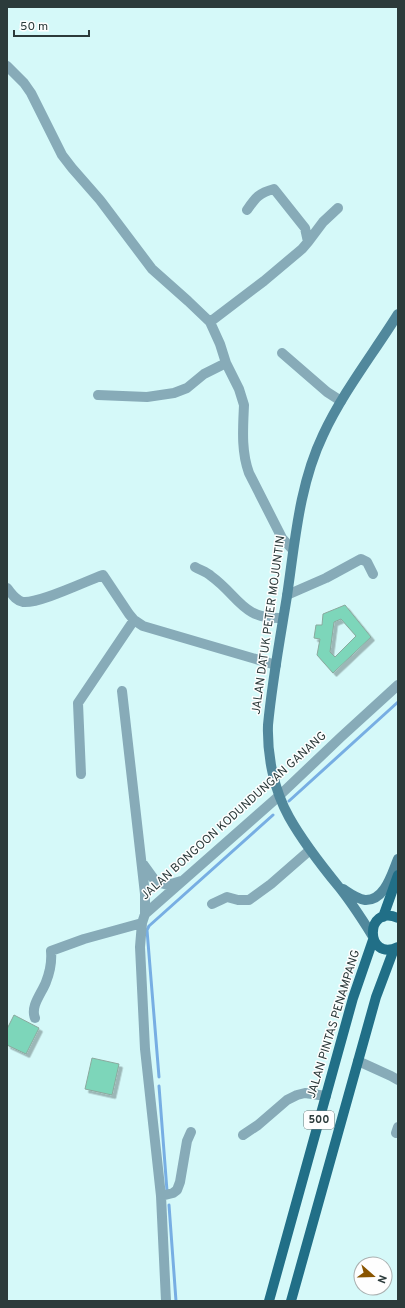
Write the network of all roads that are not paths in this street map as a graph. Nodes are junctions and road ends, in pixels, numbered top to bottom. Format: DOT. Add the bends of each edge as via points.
graph roads {
  1 [pos="7,66"];
  2 [pos="338,208"];
  3 [pos="247,210"];
  4 [pos="308,242"];
  5 [pos="398,314"];
  6 [pos="210,322"];
  7 [pos="282,353"];
  8 [pos="226,364"];
  9 [pos="98,396"];
  10 [pos="340,401"];
  11 [pos="292,549"];
  12 [pos="195,567"];
  13 [pos="373,574"];
  14 [pos="7,588"];
  15 [pos="287,595"];
  16 [pos="283,618"];
  17 [pos="134,620"];
  18 [pos="276,665"];
  19 [pos="398,685"];
  20 [pos="122,691"];
  21 [pos="81,774"];
  22 [pos="279,796"];
  23 [pos="310,850"];
  24 [pos="398,859"];
  25 [pos="141,860"];
  26 [pos="398,875"];
  27 [pos="184,880"];
  28 [pos="339,887"];
  29 [pos="212,904"];
  30 [pos="383,917"];
  31 [pos="398,918"];
  32 [pos="143,919"];
  33 [pos="373,938"];
  34 [pos="396,948"];
  35 [pos="36,1018"];
  36 [pos="358,1061"];
  37 [pos="398,1080"];
  38 [pos="326,1096"];
  39 [pos="191,1132"];
  40 [pos="243,1135"];
  41 [pos="161,1196"];
  42 [pos="166,1301"];
  43 [pos="269,1301"];
  44 [pos="291,1301"];
  1 -- 6 [label="street" via="31,93 62,155 152,269"];
  2 -- 4 [label="street"];
  3 -- 4 [label="street" via="256,197 274,189 305,228"];
  4 -- 6 [label="street" via="264,281"];
  5 -- 10 [label="main road, JALAN DATUK PETER MOJUNTIN"];
  6 -- 8 [label="street"];
  7 -- 10 [label="street"];
  8 -- 9 [label="street" via="204,374 187,388 174,394 147,397"];
  8 -- 11 [label="street" via="243,397 245,462 282,538"];
  10 -- 11 [label="main road, JALAN DATUK PETER MOJUNTIN" via="313,458"];
  11 -- 15 [label="main road, JALAN DATUK PETER MOJUNTIN"];
  12 -- 16 [label="street" via="211,575 241,605 251,611 269,619"];
  13 -- 15 [label="street" via="367,562 361,559"];
  14 -- 17 [label="street" via="14,598 23,602 50,596 103,575"];
  15 -- 16 [label="main road, JALAN DATUK PETER MOJUNTIN"];
  16 -- 18 [label="main road, JALAN DATUK PETER MOJUNTIN"];
  17 -- 18 [label="street" via="143,626"];
  17 -- 21 [label="street" via="78,703"];
  18 -- 22 [label="main road, JALAN DATUK PETER MOJUNTIN" via="268,746"];
  19 -- 22 [label="street, JALAN BONGOON KODUNDUNGAN GANANG"];
  20 -- 25 [label="street"];
  22 -- 23 [label="main road, JALAN DATUK PETER MOJUNTIN"];
  22 -- 27 [label="street, JALAN BONGOON KODUNDUNGAN GANANG"];
  23 -- 28 [label="main road, JALAN DATUK PETER MOJUNTIN"];
  23 -- 29 [label="street" via="249,900 227,897"];
  24 -- 28 [label="main road" via="386,886 376,897 365,900 357,898"];
  25 -- 27 [label="street" via="156,882 168,885"];
  25 -- 32 [label="street"];
  26 -- 30 [label="main road, 500"];
  27 -- 32 [label="street, JALAN BONGOON KODUNDUNGAN GANANG"];
  28 -- 33 [label="main road, JALAN DATUK PETER MOJUNTIN"];
  30 -- 31 [label="main road"];
  30 -- 33 [label="main road, 500" via="374,925"];
  32 -- 35 [label="street" via="51,951 52,962 33,1012"];
  32 -- 41 [label="street" via="140,947 145,1050"];
  33 -- 34 [label="main road, 500" via="380,947 389,950"];
  33 -- 38 [label="main road, JALAN PINTAS PENAMPANG / 500" via="353,998"];
  34 -- 36 [label="main road, 500" via="376,997"];
  36 -- 37 [label="street"];
  36 -- 44 [label="main road, 500"];
  38 -- 40 [label="street" via="305,1093 297,1095"];
  38 -- 43 [label="main road, JALAN PINTAS PENAMPANG / 500"];
  39 -- 41 [label="street" via="177,1190 173,1194"];
  41 -- 42 [label="street"];
}
